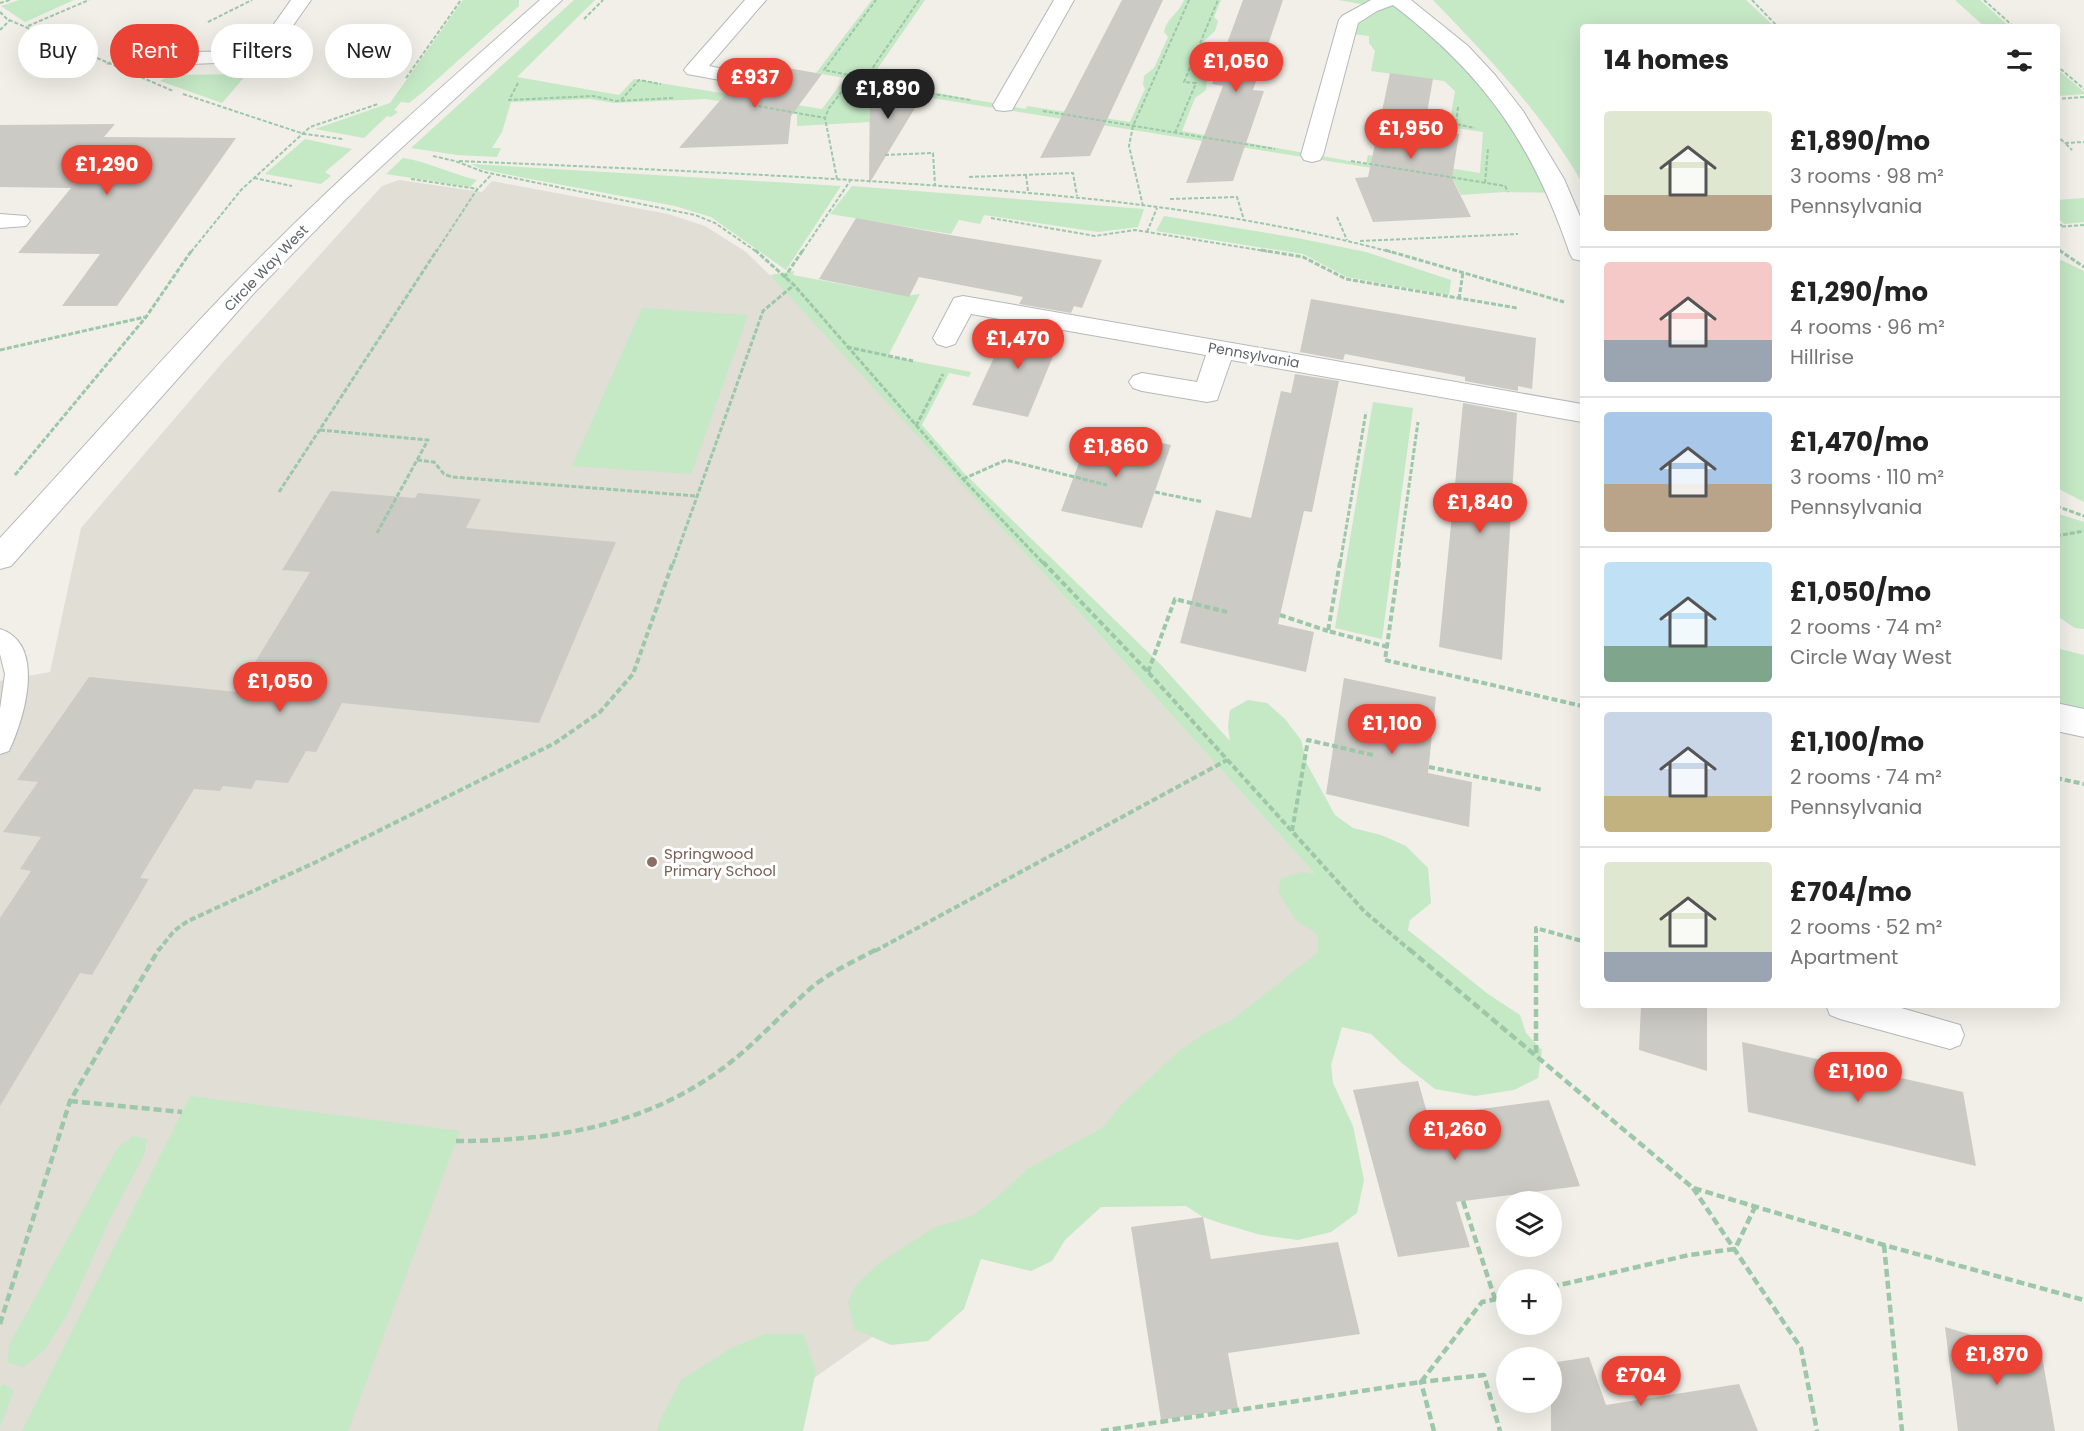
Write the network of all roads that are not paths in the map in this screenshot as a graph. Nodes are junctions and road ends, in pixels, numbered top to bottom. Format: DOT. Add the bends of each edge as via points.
graph roads {
  1 [pos="301,0"];
  2 [pos="552,0"];
  3 [pos="756,0"];
  4 [pos="1064,0"];
  5 [pos="1389,0"];
  6 [pos="1399,0"];
  7 [pos="199,58"];
  8 [pos="731,76"];
  9 [pos="1004,105"];
  10 [pos="1312,155"];
  11 [pos="1580,248"];
  12 [pos="946,338"];
  13 [pos="1221,349"];
  14 [pos="1142,382"];
  15 [pos="1580,413"];
  16 [pos="0,558"];
  17 [pos="0,638"];
  18 [pos="2060,718"];
  19 [pos="2084,723"];
  20 [pos="0,744"];
  21 [pos="1860,1008"];
  22 [pos="1907,1015"];
  23 [pos="1950,1035"];
  1 -- 7 [label="street" via="261,57"];
  2 -- 16 [label="street, Circle Way West" via="338,194 245,287"];
  3 -- 8 [label="street" via="694,70"];
  4 -- 9 [label="street"];
  5 -- 10 [label="street" via="1349,20"];
  6 -- 11 [label="street" via="1468,56 1514,111 1564,204"];
  12 -- 13 [label="street, Pennsylvania" via="963,304"];
  13 -- 14 [label="street" via="1207,393"];
  13 -- 15 [label="street, Pennsylvania"];
  17 -- 20 [label="lane" via="13,654 17,678 14,702"];
  18 -- 19 [label="street"];
  21 -- 22 [label="lane"];
  22 -- 23 [label="lane"];
}
